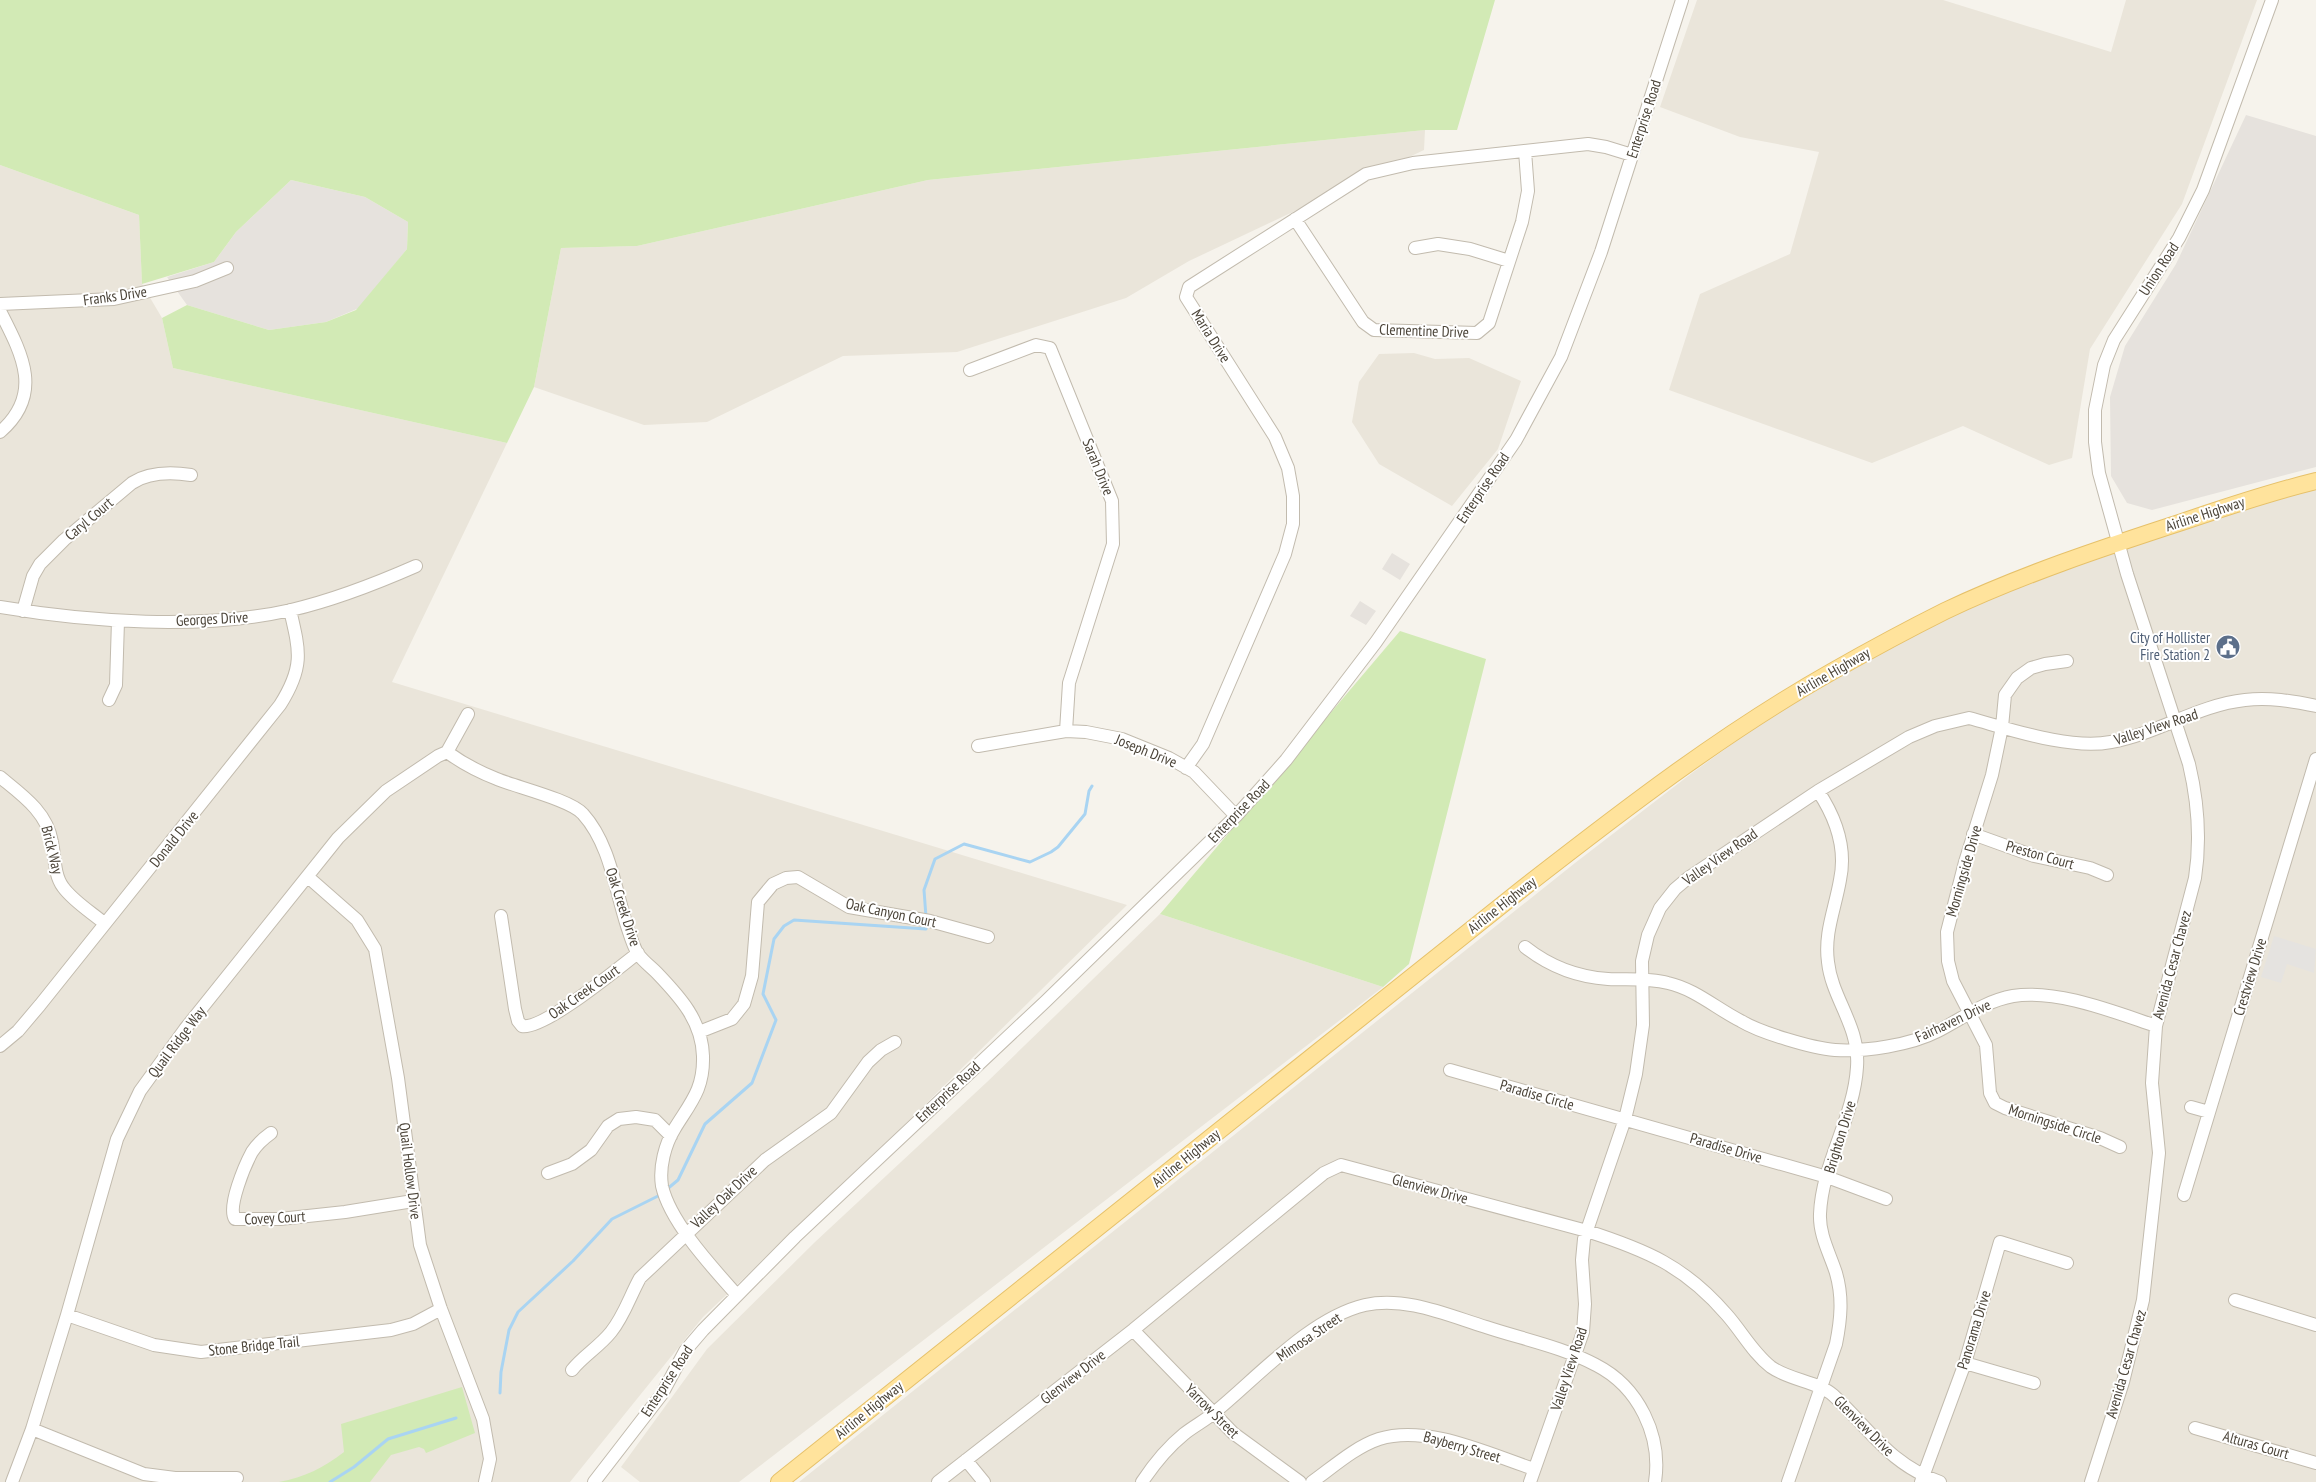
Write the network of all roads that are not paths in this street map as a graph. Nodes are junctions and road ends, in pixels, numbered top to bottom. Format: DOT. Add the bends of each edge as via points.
graph roads {
  1 [pos="1682,0"];
  2 [pos="2272,0"];
  3 [pos="1525,151"];
  4 [pos="1632,155"];
  5 [pos="1295,219"];
  6 [pos="1416,248"];
  7 [pos="1510,261"];
  8 [pos="227,268"];
  9 [pos="0,304"];
  10 [pos="0,311"];
  11 [pos="970,370"];
  12 [pos="0,432"];
  13 [pos="191,475"];
  14 [pos="2316,481"];
  15 [pos="2118,543"];
  16 [pos="416,566"];
  17 [pos="0,607"];
  18 [pos="290,610"];
  19 [pos="23,611"];
  20 [pos="118,621"];
  21 [pos="2067,661"];
  22 [pos="109,700"];
  23 [pos="2316,706"];
  24 [pos="468,714"];
  25 [pos="2174,722"];
  26 [pos="2002,727"];
  27 [pos="1066,731"];
  28 [pos="978,746"];
  29 [pos="447,752"];
  30 [pos="2316,759"];
  31 [pos="1186,768"];
  32 [pos="0,777"];
  33 [pos="1818,791"];
  34 [pos="1236,816"];
  35 [pos="1973,834"];
  36 [pos="2107,875"];
  37 [pos="308,877"];
  38 [pos="501,916"];
  39 [pos="104,923"];
  40 [pos="988,937"];
  41 [pos="1525,947"];
  42 [pos="638,953"];
  43 [pos="1641,979"];
  44 [pos="1970,1012"];
  45 [pos="2156,1026"];
  46 [pos="699,1032"];
  47 [pos="895,1042"];
  48 [pos="0,1046"];
  49 [pos="1857,1048"];
  50 [pos="1450,1070"];
  51 [pos="2191,1107"];
  52 [pos="2209,1112"];
  53 [pos="1625,1119"];
  54 [pos="271,1133"];
  55 [pos="671,1136"];
  56 [pos="2120,1147"];
  57 [pos="548,1173"];
  58 [pos="1827,1177"];
  59 [pos="2184,1195"];
  60 [pos="1886,1199"];
  61 [pos="413,1201"];
  62 [pos="1587,1231"];
  63 [pos="687,1233"];
  64 [pos="2067,1263"];
  65 [pos="736,1294"];
  66 [pos="2235,1300"];
  67 [pos="441,1309"];
  68 [pos="68,1315"];
  69 [pos="2316,1325"];
  70 [pos="1132,1330"];
  71 [pos="1575,1356"];
  72 [pos="1964,1363"];
  73 [pos="572,1370"];
  74 [pos="2034,1383"];
  75 [pos="1820,1388"];
  76 [pos="1214,1414"];
  77 [pos="2195,1428"];
  78 [pos="32,1430"];
  79 [pos="966,1460"];
  80 [pos="2316,1463"];
  81 [pos="1534,1468"];
  82 [pos="237,1478"];
  83 [pos="1922,1479"];
  84 [pos="12,1482"];
  85 [pos="485,1482"];
  86 [pos="594,1482"];
  87 [pos="779,1482"];
  88 [pos="938,1482"];
  89 [pos="984,1482"];
  90 [pos="1142,1482"];
  91 [pos="1300,1482"];
  92 [pos="1312,1482"];
  93 [pos="1530,1482"];
  94 [pos="1655,1482"];
  95 [pos="1788,1482"];
  96 [pos="1940,1482"];
  97 [pos="2091,1482"];
  1 -- 4 [label="street, Enterprise Road"];
  2 -- 15 [label="street, Union Road" via="2212,168 2190,219 2123,324 2104,365 2095,410 2095,442 2099,473"];
  3 -- 4 [label="street, Maria Drive" via="1588,144"];
  3 -- 5 [label="street, Maria Drive" via="1413,163 1366,174"];
  3 -- 7 [label="street, Clementine Drive" via="1528,191"];
  4 -- 34 [label="street, Enterprise Road" via="1601,252 1561,357 1516,440 1376,642 1286,760"];
  5 -- 7 [label="street, Clementine Drive" via="1363,322 1374,330 1477,333 1489,323"];
  5 -- 31 [label="street, Maria Drive" via="1188,287 1186,297 1275,437 1288,468 1293,524 1285,554 1203,744"];
  6 -- 7 [label="street" via="1438,244"];
  8 -- 9 [label="street, Franks Drive" via="195,281 114,299"];
  10 -- 12 [label="street" via="17,346 26,384 19,411"];
  11 -- 27 [label="street, Sarah Drive" via="1036,345 1050,348 1112,501 1113,544 1069,683"];
  13 -- 19 [label="street, Caryl Court" via="166,473 132,483 40,564 33,576"];
  14 -- 15 [label="main road, Airline Highway"];
  15 -- 25 [label="street, Avenida Cesar Chavez"];
  15 -- 87 [label="main road, Airline Highway" via="1994,590 1936,616 1832,672 1691,762 1522,888"];
  16 -- 18 [label="street, Georges Drive" via="339,597"];
  17 -- 19 [label="street, Georges Drive"];
  18 -- 20 [label="street, Georges Drive" via="199,620"];
  18 -- 39 [label="street, Donald Drive" via="298,661 288,693 253,742"];
  19 -- 20 [label="street, Georges Drive"];
  20 -- 22 [label="street" via="116,686"];
  21 -- 26 [label="street, Morningside Drive" via="2038,666 2017,678 2005,695"];
  23 -- 25 [label="street, Valley View Road" via="2285,699 2244,700"];
  24 -- 29 [label="street"];
  25 -- 26 [label="street, Valley View Road" via="2130,738 2093,744 2061,741"];
  25 -- 45 [label="street, Avenida Cesar Chavez" via="2195,789 2198,858"];
  26 -- 33 [label="street, Valley View Road" via="1970,718 1935,726 1909,737"];
  26 -- 35 [label="street, Morningside Drive" via="1992,775"];
  27 -- 28 [label="street, Joseph Drive"];
  27 -- 31 [label="street, Joseph Drive" via="1122,739"];
  29 -- 37 [label="street, Quail Ridge Way" via="386,791 338,838"];
  29 -- 42 [label="street, Oak Creek Drive" via="461,763 583,813 602,844"];
  30 -- 52 [label="street, Crestview Drive"];
  31 -- 34 [label="street, Joseph Drive" via="1194,772"];
  32 -- 39 [label="street, Brick Way" via="30,802 44,819 52,840 56,871 64,888"];
  33 -- 43 [label="street, Valley View Road" via="1675,889 1660,908 1648,935"];
  33 -- 49 [label="street, Brighton Drive" via="1835,822 1843,855 1828,929 1828,963"];
  34 -- 65 [label="street, Enterprise Road"];
  35 -- 36 [label="street, Preston Court" via="2034,856"];
  35 -- 44 [label="street, Morningside Drive" via="1950,914 1946,946 1953,981"];
  37 -- 61 [label="street, Quail Hollow Drive" via="357,920 375,949 399,1087"];
  37 -- 68 [label="street, Quail Ridge Way" via="185,1029 140,1091 117,1139"];
  38 -- 42 [label="street, Oak Creek Court" via="515,1009 522,1026 545,1020"];
  39 -- 48 [label="street, Donald Drive" via="30,1018"];
  40 -- 46 [label="street, Oak Canyon Court" via="930,921 849,907 798,877 786,878 774,884 758,902 752,976 744,1004 732,1019"];
  41 -- 43 [label="street, Fairhaven Drive" via="1542,961 1566,971 1607,979"];
  42 -- 46 [label="street, Oak Creek Drive" via="679,996"];
  43 -- 49 [label="street, Fairhaven Drive" via="1682,987 1742,1022 1780,1036 1825,1048"];
  43 -- 53 [label="street, Valley View Road" via="1643,1017 1640,1051"];
  44 -- 45 [label="street, Fairhaven Drive" via="2012,996 2045,995"];
  44 -- 49 [label="street, Fairhaven Drive" via="1937,1032 1914,1040"];
  44 -- 56 [label="street, Morningside Circle" via="1986,1045 1990,1093 1995,1103"];
  45 -- 97 [label="street, Avenida Cesar Chavez" via="2152,1082 2159,1153 2147,1273 2126,1373"];
  46 -- 55 [label="street, Oak Creek Drive" via="703,1054 701,1085"];
  47 -- 63 [label="street, Valley Oak Drive" via="868,1062 826,1117 765,1160"];
  49 -- 58 [label="street, Brighton Drive" via="1854,1092"];
  50 -- 53 [label="street, Paradise Circle"];
  51 -- 52 [label="street"];
  52 -- 59 [label="street, Crestview Drive"];
  53 -- 58 [label="street, Paradise Drive"];
  53 -- 62 [label="street, Valley View Road"];
  54 -- 61 [label="street, Covey Court" via="251,1154 243,1173 232,1209 235,1219 280,1219"];
  55 -- 57 [label="street" via="654,1120 619,1119 608,1126 591,1150 572,1164"];
  55 -- 63 [label="street, Oak Creek Drive" via="663,1160 662,1186"];
  58 -- 60 [label="street, Paradise Drive"];
  58 -- 75 [label="street, Brighton Drive" via="1820,1220 1838,1280 1842,1306 1836,1344"];
  61 -- 67 [label="street, Quail Hollow Drive" via="422,1254"];
  62 -- 70 [label="street, Glenview Drive" via="1341,1165 1324,1173"];
  62 -- 71 [label="street, Valley View Road" via="1582,1260 1584,1320"];
  62 -- 75 [label="street, Glenview Drive" via="1642,1250 1680,1271 1709,1294 1771,1367"];
  63 -- 65 [label="street, Oak Creek Drive"];
  63 -- 73 [label="street, Valley Oak Drive" via="640,1278 617,1325"];
  64 -- 72 [label="street, Panorama Drive" via="2000,1242"];
  65 -- 86 [label="street, Enterprise Road" via="685,1351 662,1394"];
  66 -- 69 [label="street"];
  67 -- 68 [label="street, Stone Bridge Trail" via="412,1324 391,1330 201,1352 154,1345"];
  67 -- 85 [label="street, Quail Hollow Drive" via="483,1419 490,1459"];
  68 -- 78 [label="street, Quail Ridge Way"];
  70 -- 76 [label="street, Yarrow Street"];
  70 -- 79 [label="street, Glenview Drive"];
  71 -- 76 [label="street, Mimosa Street" via="1412,1305 1366,1305 1340,1314 1318,1328 1278,1357"];
  71 -- 81 [label="street, Valley View Road"];
  71 -- 94 [label="street, Mimosa Street" via="1607,1372 1636,1401 1656,1444"];
  72 -- 74 [label="street"];
  72 -- 83 [label="street, Panorama Drive"];
  75 -- 83 [label="street, Glenview Drive" via="1831,1393 1884,1449"];
  75 -- 95 [label="street, Brighton Drive"];
  76 -- 90 [label="street, Mimosa Street" via="1173,1443"];
  76 -- 91 [label="street, Yarrow Street" via="1233,1433"];
  77 -- 80 [label="street, Alturas Court"];
  78 -- 82 [label="street" via="144,1474 175,1478"];
  78 -- 84 [label="street, Quail Ridge Way"];
  79 -- 88 [label="street, Glenview Drive"];
  79 -- 89 [label="street"];
  81 -- 92 [label="street, Bayberry Street" via="1437,1438 1399,1435 1359,1448"];
  81 -- 93 [label="street, Valley View Road"];
  83 -- 96 [label="street, Glenview Drive"];
}
